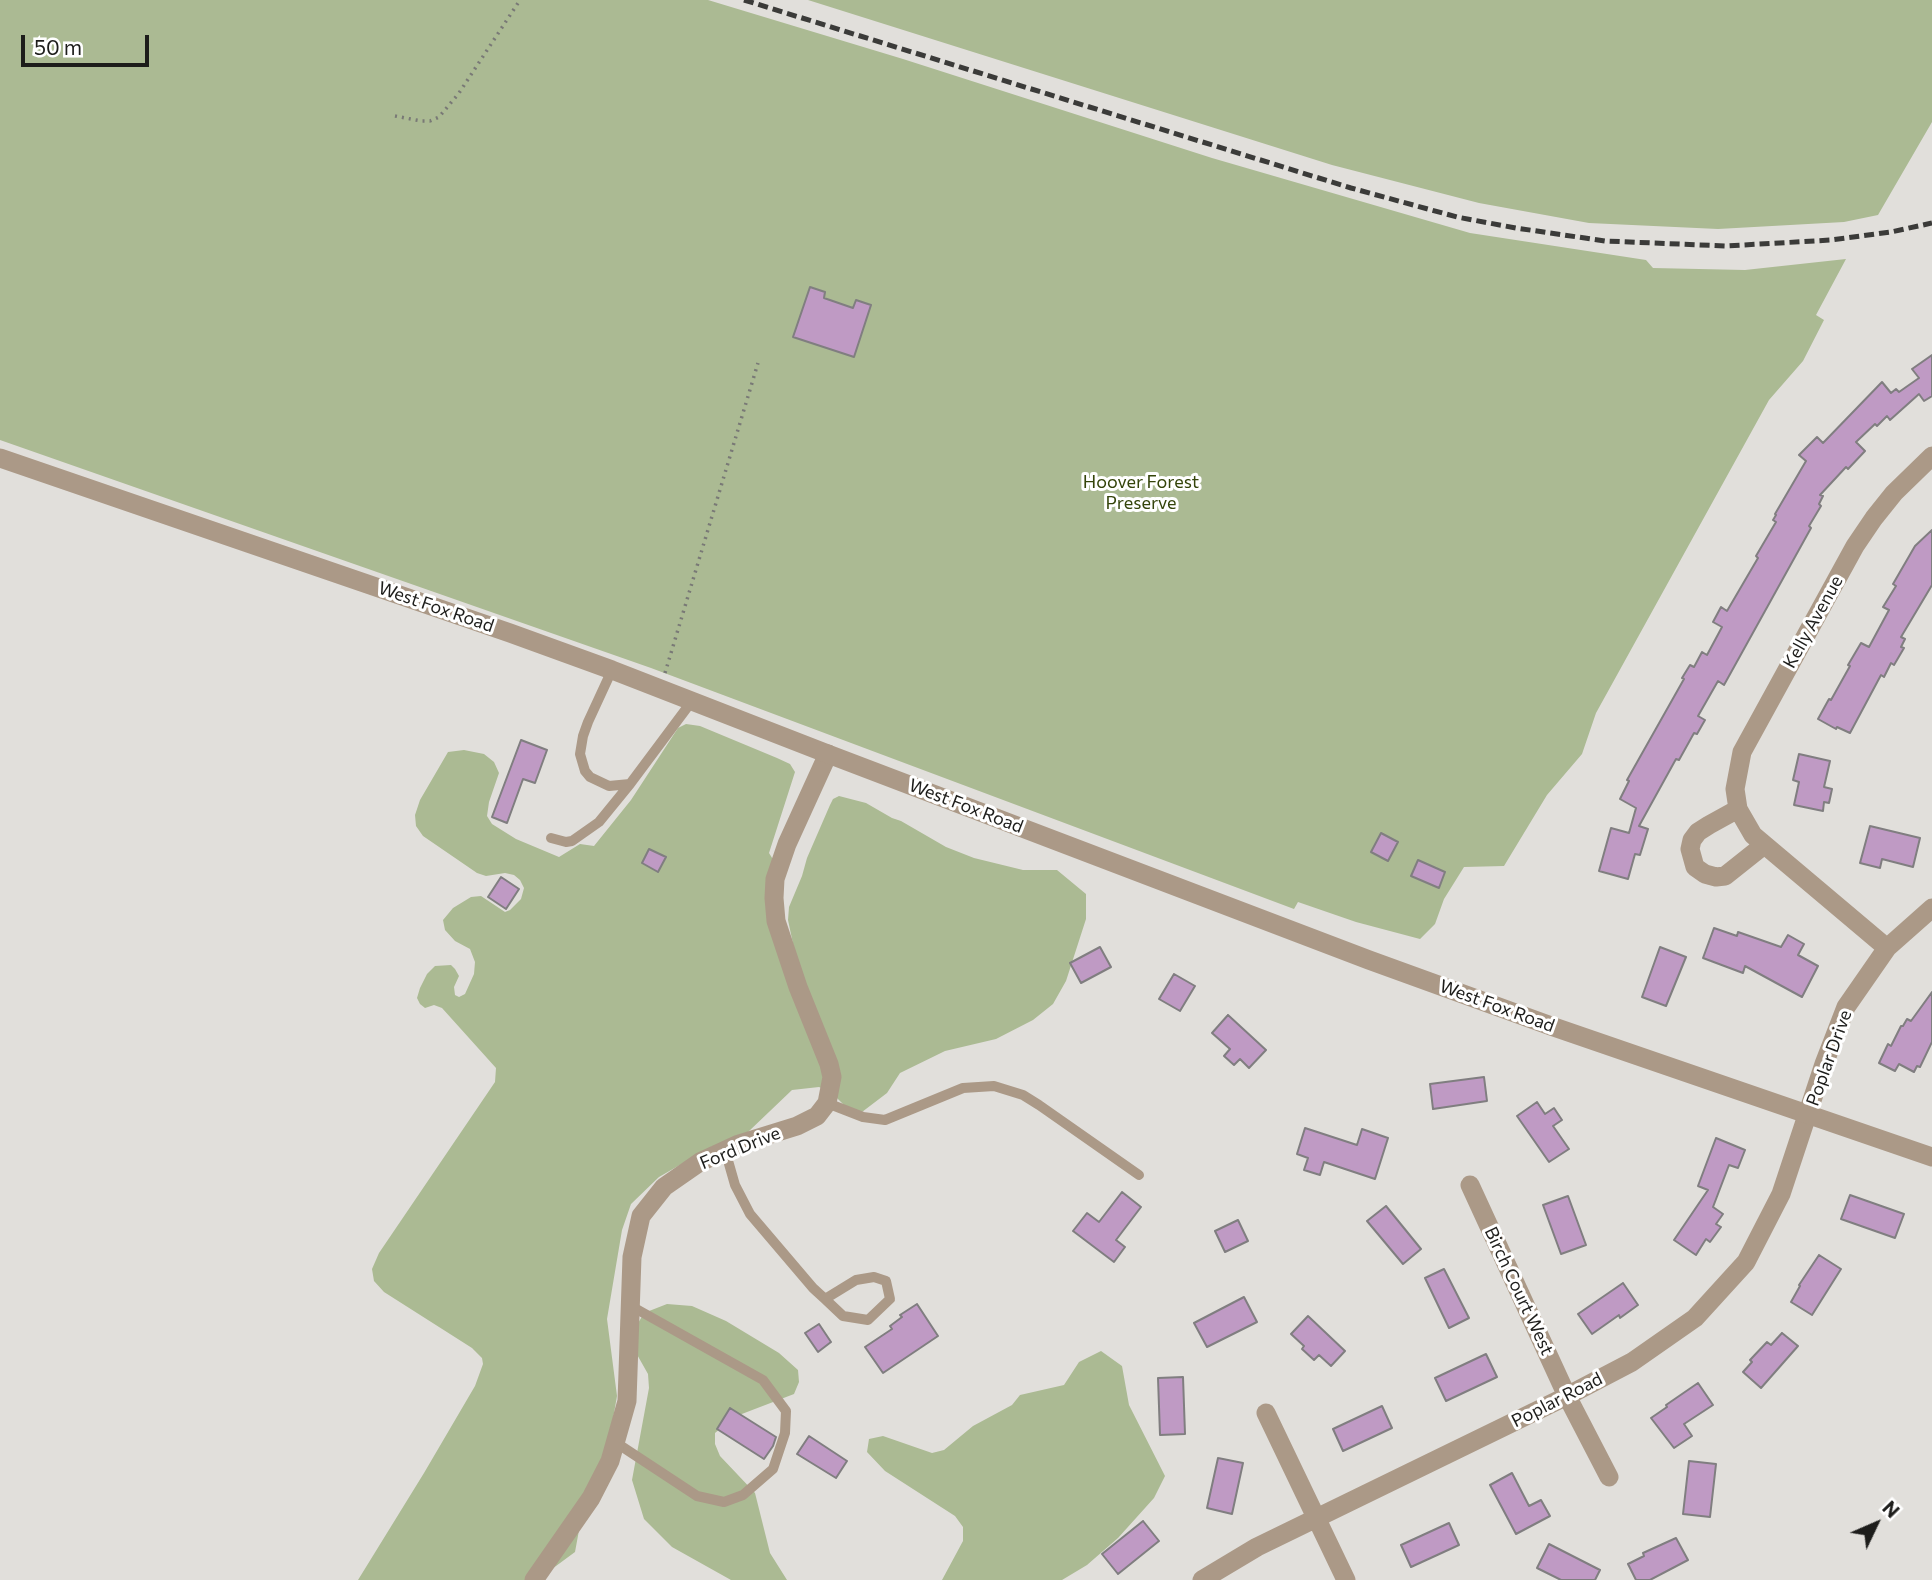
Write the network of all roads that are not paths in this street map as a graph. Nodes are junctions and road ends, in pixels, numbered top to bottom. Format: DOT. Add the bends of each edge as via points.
graph roads {
  1 [pos="1932,456"];
  2 [pos="0,458"];
  3 [pos="612,670"];
  4 [pos="692,700"];
  5 [pos="828,754"];
  6 [pos="630,785"];
  7 [pos="1738,809"];
  8 [pos="551,838"];
  9 [pos="1764,845"];
  10 [pos="1932,908"];
  11 [pos="1887,948"];
  12 [pos="827,1103"];
  13 [pos="1809,1115"];
  14 [pos="725,1150"];
  15 [pos="1932,1157"];
  16 [pos="1139,1175"];
  17 [pos="1470,1185"];
  18 [pos="825,1299"];
  19 [pos="630,1305"];
  20 [pos="1567,1396"];
  21 [pos="1266,1413"];
  22 [pos="615,1442"];
  23 [pos="1609,1477"];
  24 [pos="1317,1518"];
  25 [pos="534,1580"];
  26 [pos="1202,1580"];
  27 [pos="1346,1580"];
  1 -- 7 [label="street, Kelly Avenue" via="1874,518 1801,644 1742,752 1735,789"];
  2 -- 3 [label="street, West Fox Road"];
  3 -- 4 [label="street, West Fox Road"];
  3 -- 6 [label="lane" via="585,729 580,754 590,778 609,786"];
  4 -- 5 [label="street, West Fox Road"];
  4 -- 6 [label="lane"];
  5 -- 12 [label="street" via="787,844 774,898 776,921 829,1064 832,1077"];
  5 -- 13 [label="street, West Fox Road" via="1381,964"];
  6 -- 8 [label="lane" via="581,836 566,842"];
  7 -- 9 [label="street"];
  7 -- 9 [label="street" via="1709,824 1692,840 1689,849 1695,867 1705,874 1725,876"];
  9 -- 11 [label="street"];
  10 -- 11 [label="street, Poplar Drive"];
  11 -- 13 [label="street, Poplar Drive" via="1846,1007"];
  12 -- 14 [label="street, Ford Drive" via="817,1116 797,1126"];
  12 -- 16 [label="lane" via="886,1120 963,1088 994,1086 1039,1105"];
  13 -- 15 [label="street, West Fox Road"];
  13 -- 20 [label="street, Poplar Road" via="1782,1194 1746,1262 1695,1318 1632,1362"];
  14 -- 18 [label="lane" via="750,1214"];
  14 -- 19 [label="street, Ford Drive" via="664,1187 641,1216 632,1257"];
  17 -- 20 [label="street, Birch Court West"];
  18 -- 18 [label="lane" via="844,1316 868,1320 890,1299 886,1281 874,1277 856,1280"];
  19 -- 22 [label="street, Ford Drive" via="627,1401"];
  19 -- 22 [label="lane" via="763,1380 786,1411 785,1433 774,1469 743,1495 724,1502 696,1496"];
  20 -- 23 [label="street, Birch Court West"];
  20 -- 24 [label="street, Poplar Road"];
  21 -- 24 [label="street"];
  22 -- 25 [label="street, Ford Drive" via="590,1498"];
  24 -- 26 [label="street, Poplar Road"];
  24 -- 27 [label="street"];
}
